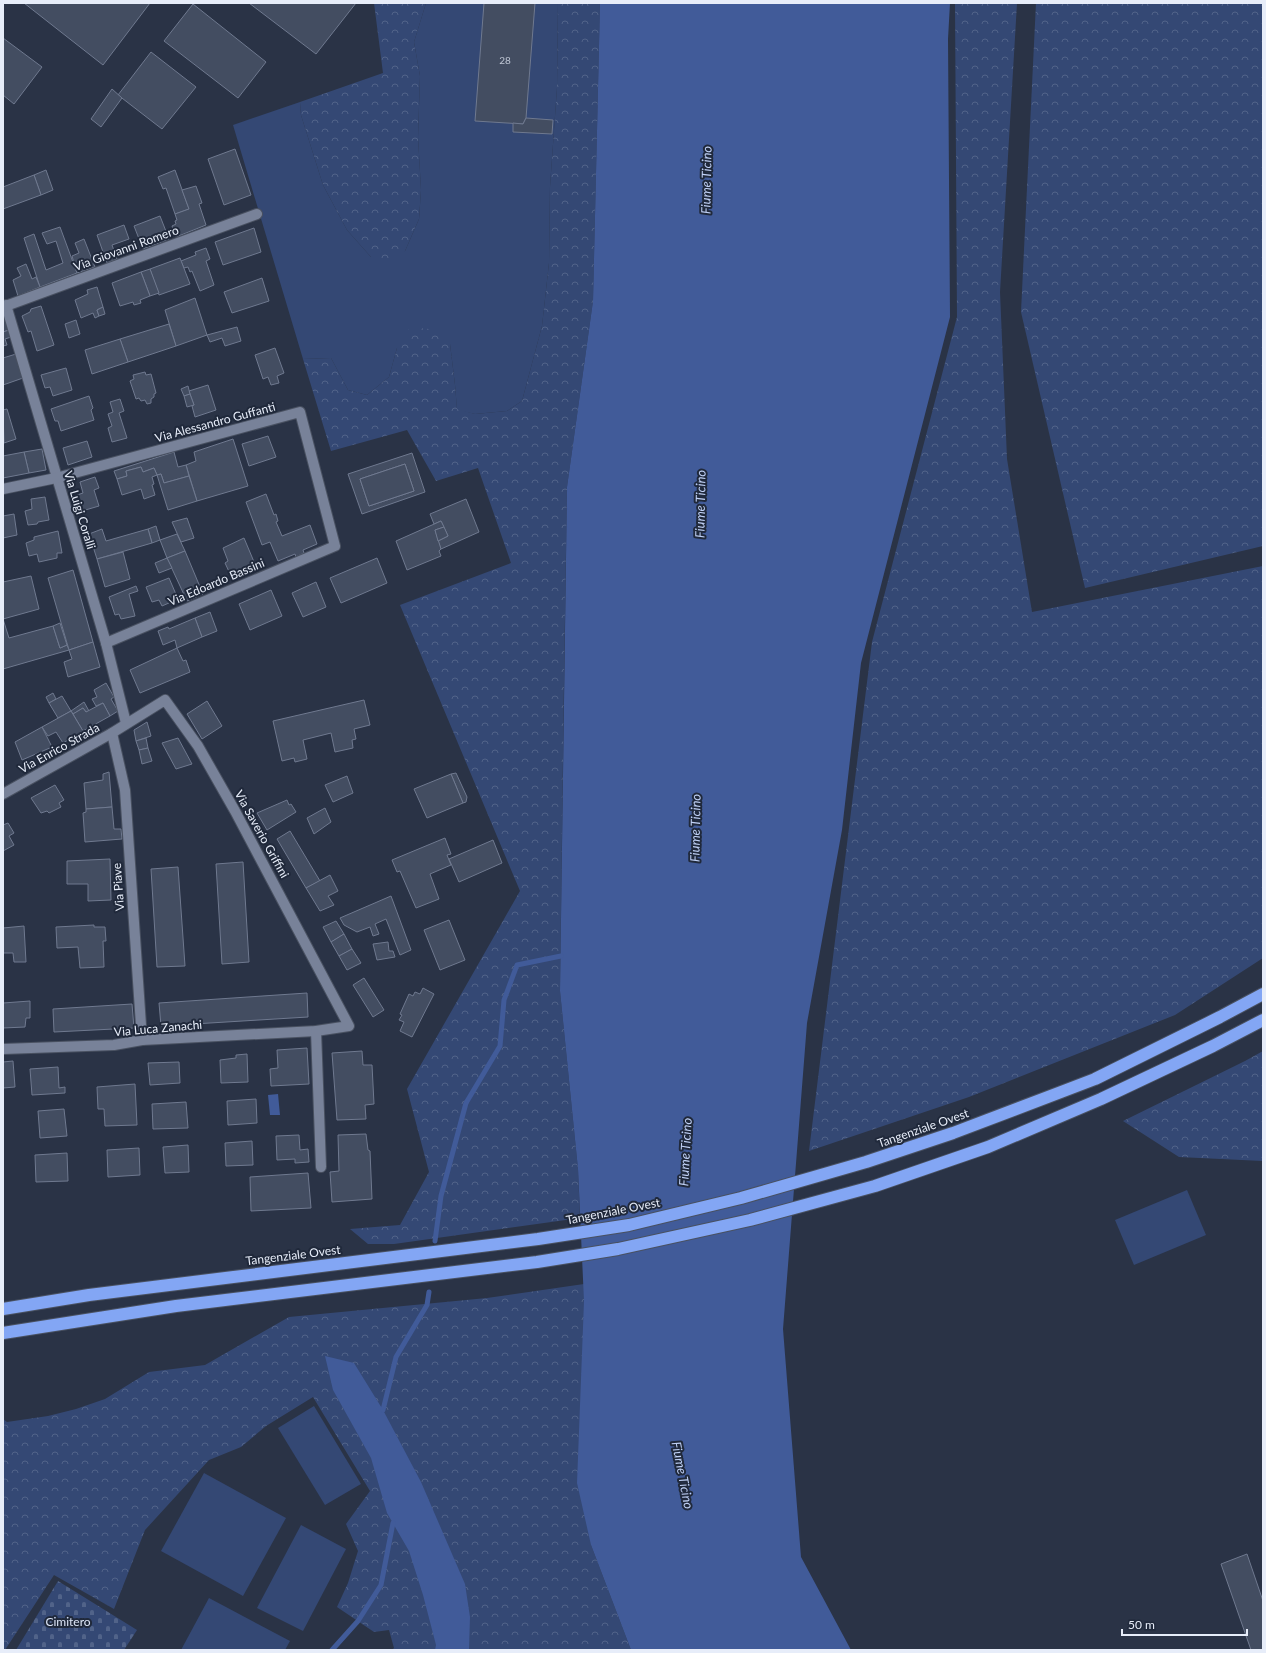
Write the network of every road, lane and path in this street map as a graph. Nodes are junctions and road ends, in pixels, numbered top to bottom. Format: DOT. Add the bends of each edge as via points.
graph roads {
  1 [pos="257,214"];
  2 [pos="5,306"];
  3 [pos="56,478"];
  4 [pos="3,489"];
  5 [pos="335,546"];
  6 [pos="106,643"];
  7 [pos="126,723"];
  8 [pos="112,733"];
  9 [pos="3,794"];
  10 [pos="1263,994"];
  11 [pos="1263,1020"];
  12 [pos="349,1026"];
  13 [pos="316,1031"];
  14 [pos="142,1040"];
  15 [pos="3,1049"];
  16 [pos="321,1167"];
  17 [pos="59,1299"];
  18 [pos="3,1305"];
  19 [pos="3,1309"];
  20 [pos="50,1325"];
  21 [pos="3,1333"];
  22 [pos="3,1338"];
  1 -- 2 [label="street, Via Giovanni Romero"];
  2 -- 3 [label="street, Via Luigi Coralli"];
  3 -- 4 [label="street, Via Alessandro Guffanti"];
  3 -- 5 [label="street, Via Alessandro Guffanti" via="300,412"];
  3 -- 6 [label="street, Via Luigi Coralli"];
  5 -- 6 [label="street, Via Edoardo Bassini"];
  6 -- 7 [label="street, Via Luigi Coralli"];
  7 -- 8 [label="street, Via Enrico Strada"];
  7 -- 12 [label="street, Via Saverio Griffini" via="165,700 198,746 236,812"];
  8 -- 9 [label="street, Via Enrico Strada"];
  8 -- 14 [label="street, Via Piave" via="125,790"];
  10 -- 17 [label="highway, Tangenziale Ovest" via="1095,1079 953,1133 866,1162 741,1198 629,1225 538,1239"];
  11 -- 20 [label="highway" via="1094,1102 988,1147 875,1186 750,1220 618,1249 537,1262 176,1306"];
  12 -- 13 [label="street, Via Luca Zanachi"];
  13 -- 14 [label="street, Via Luca Zanachi"];
  13 -- 16 [label="street"];
  14 -- 15 [label="street, Via Luca Zanachi" via="114,1045"];
  17 -- 18 [label="highway"];
  17 -- 19 [label="highway, Tangenziale Ovest"];
  20 -- 21 [label="highway"];
  20 -- 22 [label="highway"];
}
